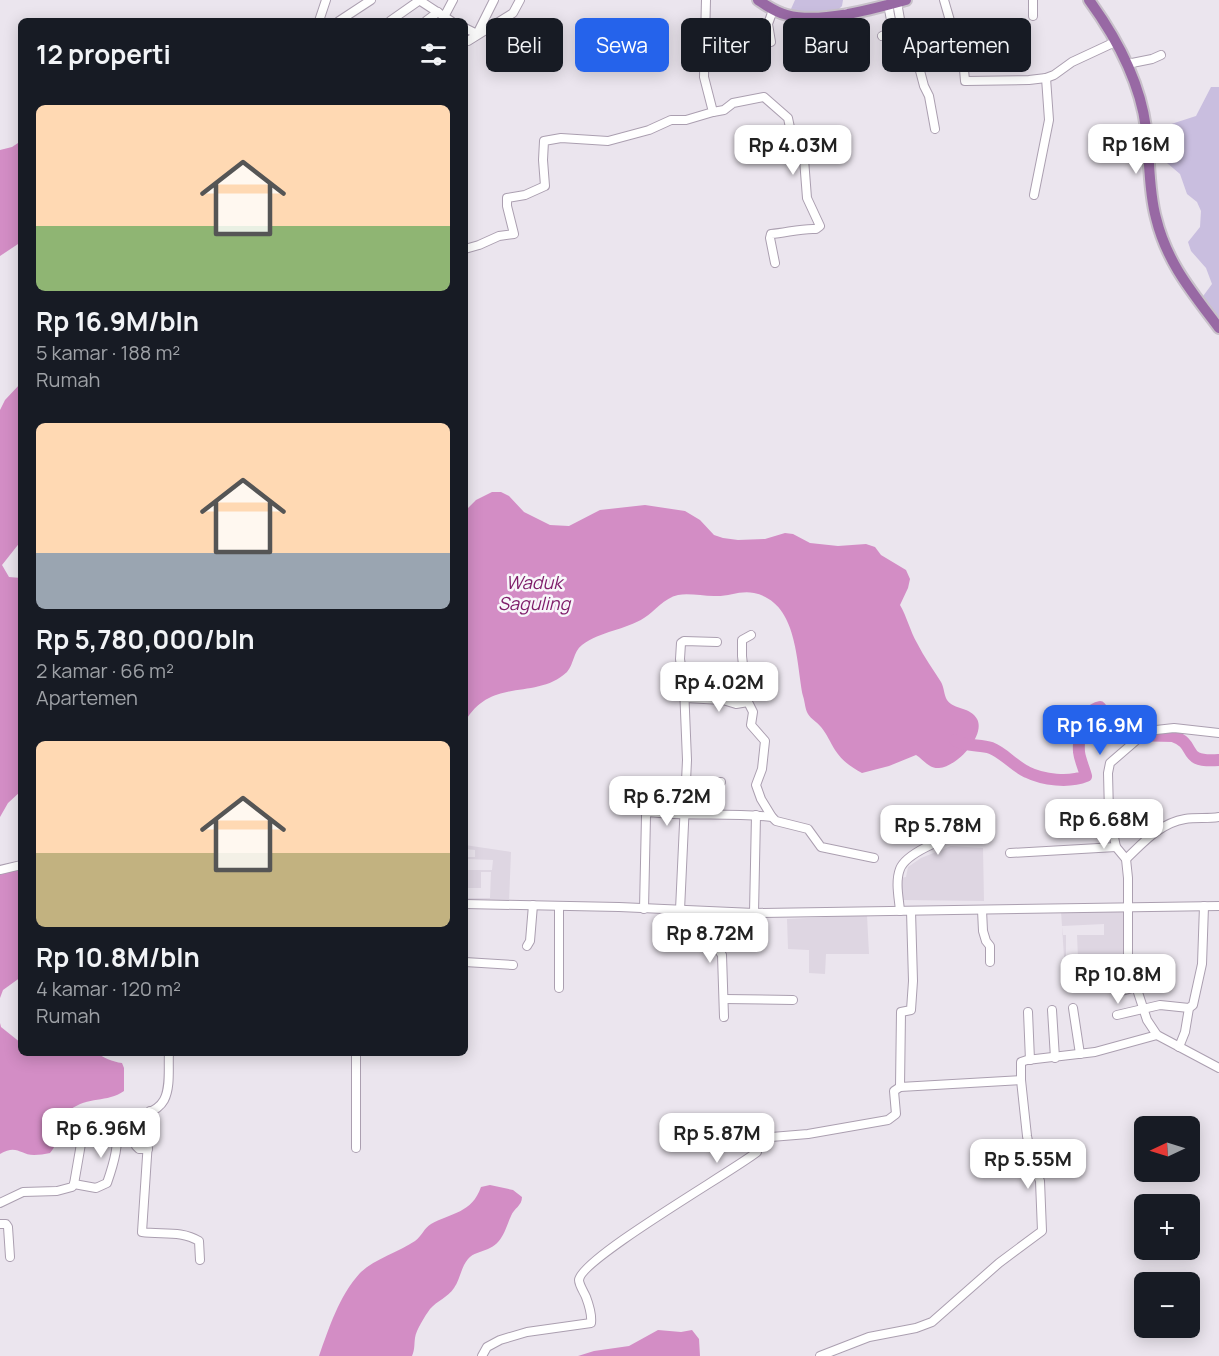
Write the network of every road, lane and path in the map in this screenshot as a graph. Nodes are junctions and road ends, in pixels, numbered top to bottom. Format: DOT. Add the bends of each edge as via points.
graph roads {
  1 [pos="326,0"];
  2 [pos="371,0"];
  3 [pos="420,0"];
  4 [pos="453,0"];
  5 [pos="494,0"];
  6 [pos="520,0"];
  7 [pos="706,0"];
  8 [pos="758,0"];
  9 [pos="944,0"];
  10 [pos="1033,0"];
  11 [pos="1089,0"];
  12 [pos="897,2"];
  13 [pos="772,10"];
  14 [pos="846,13"];
  15 [pos="1033,16"];
  16 [pos="444,17"];
  17 [pos="801,17"];
  18 [pos="320,18"];
  19 [pos="344,18"];
  20 [pos="394,18"];
  21 [pos="770,18"];
  22 [pos="849,18"];
  23 [pos="895,18"];
  24 [pos="468,30"];
  25 [pos="477,34"];
  26 [pos="468,41"];
  27 [pos="1115,42"];
  28 [pos="1161,55"];
  29 [pos="1127,64"];
  30 [pos="921,73"];
  31 [pos="912,74"];
  32 [pos="1046,78"];
  33 [pos="712,112"];
  34 [pos="935,129"];
  35 [pos="1034,195"];
  36 [pos="468,248"];
  37 [pos="775,263"];
  38 [pos="1219,328"];
  39 [pos="751,635"];
  40 [pos="717,642"];
  41 [pos="685,698"];
  42 [pos="747,702"];
  43 [pos="1219,733"];
  44 [pos="721,782"];
  45 [pos="686,783"];
  46 [pos="756,815"];
  47 [pos="684,816"];
  48 [pos="772,817"];
  49 [pos="1219,817"];
  50 [pos="959,834"];
  51 [pos="1116,847"];
  52 [pos="1010,853"];
  53 [pos="874,858"];
  54 [pos="1126,859"];
  55 [pos="18,866"];
  56 [pos="0,870"];
  57 [pos="468,904"];
  58 [pos="533,905"];
  59 [pos="559,906"];
  60 [pos="1129,906"];
  61 [pos="1204,906"];
  62 [pos="1219,906"];
  63 [pos="644,909"];
  64 [pos="680,910"];
  65 [pos="982,910"];
  66 [pos="900,911"];
  67 [pos="911,911"];
  68 [pos="717,912"];
  69 [pos="754,913"];
  70 [pos="527,946"];
  71 [pos="468,962"];
  72 [pos="990,962"];
  73 [pos="513,965"];
  74 [pos="1114,987"];
  75 [pos="1136,987"];
  76 [pos="559,988"];
  77 [pos="724,999"];
  78 [pos="793,1000"];
  79 [pos="1073,1008"];
  80 [pos="1143,1008"];
  81 [pos="1189,1008"];
  82 [pos="1052,1010"];
  83 [pos="1028,1012"];
  84 [pos="1117,1015"];
  85 [pos="724,1017"];
  86 [pos="1156,1035"];
  87 [pos="1179,1047"];
  88 [pos="1080,1054"];
  89 [pos="169,1056"];
  90 [pos="356,1056"];
  91 [pos="1055,1058"];
  92 [pos="1030,1060"];
  93 [pos="1219,1068"];
  94 [pos="1021,1080"];
  95 [pos="900,1087"];
  96 [pos="150,1111"];
  97 [pos="138,1115"];
  98 [pos="116,1122"];
  99 [pos="356,1148"];
  100 [pos="148,1149"];
  101 [pos="74,1184"];
  102 [pos="0,1203"];
  103 [pos="0,1224"];
  104 [pos="10,1257"];
  105 [pos="200,1260"];
  106 [pos="482,1356"];
  107 [pos="820,1356"];
  1 -- 18 [label="street"];
  2 -- 19 [label="street"];
  3 -- 16 [label="street"];
  3 -- 20 [label="street"];
  4 -- 16 [label="street"];
  5 -- 25 [label="street"];
  6 -- 25 [label="street" via="513,13"];
  7 -- 33 [label="street" via="704,77"];
  8 -- 13 [label="main road"];
  9 -- 32 [label="street" via="953,31 962,45 965,81"];
  10 -- 15 [label="street"];
  11 -- 27 [label="main road"];
  12 -- 14 [label="main road"];
  12 -- 23 [label="street"];
  12 -- 30 [label="street" via="903,38 915,48"];
  13 -- 17 [label="main road"];
  13 -- 21 [label="street"];
  14 -- 17 [label="main road"];
  14 -- 22 [label="street"];
  24 -- 25 [label="street"];
  25 -- 26 [label="street"];
  27 -- 29 [label="main road"];
  27 -- 32 [label="street"];
  28 -- 29 [label="street"];
  29 -- 38 [label="main road" via="1143,109 1155,217 1163,240 1184,282"];
  30 -- 31 [label="street"];
  30 -- 34 [label="street"];
  32 -- 35 [label="street" via="1049,120"];
  33 -- 36 [label="street" via="670,120 608,141 544,141 545,186 507,198 514,234"];
  33 -- 37 [label="street" via="764,97 788,118 793,142 804,159 807,198 820,226 771,234"];
  39 -- 42 [label="street" via="742,643"];
  40 -- 41 [label="street" via="682,642"];
  41 -- 42 [label="street"];
  41 -- 45 [label="street"];
  42 -- 48 [label="street" via="753,712 751,725 765,741 756,785"];
  43 -- 51 [label="street" via="1174,728 1147,731 1110,764 1109,813"];
  44 -- 45 [label="street"];
  45 -- 47 [label="street"];
  46 -- 47 [label="street"];
  46 -- 48 [label="street"];
  46 -- 69 [label="street"];
  47 -- 63 [label="street" via="647,813"];
  47 -- 64 [label="street"];
  48 -- 53 [label="street" via="808,830 821,847"];
  49 -- 54 [label="street" via="1171,824 1155,832"];
  50 -- 66 [label="street" via="928,847 901,867"];
  51 -- 52 [label="street"];
  51 -- 54 [label="street"];
  54 -- 60 [label="street"];
  55 -- 56 [label="street"];
  57 -- 58 [label="street"];
  58 -- 59 [label="street"];
  58 -- 70 [label="street"];
  59 -- 63 [label="street"];
  59 -- 76 [label="street"];
  60 -- 61 [label="street"];
  60 -- 65 [label="street"];
  60 -- 75 [label="street" via="1128,955"];
  61 -- 62 [label="street"];
  61 -- 81 [label="street" via="1202,964"];
  63 -- 64 [label="street"];
  64 -- 68 [label="street"];
  65 -- 67 [label="street"];
  65 -- 72 [label="street"];
  66 -- 67 [label="street"];
  66 -- 69 [label="street"];
  67 -- 95 [label="street" via="911,1010 901,1012"];
  68 -- 69 [label="street"];
  68 -- 77 [label="street" via="716,946 722,955"];
  71 -- 73 [label="street"];
  74 -- 75 [label="street" via="1118,992"];
  75 -- 80 [label="street"];
  77 -- 78 [label="street"];
  77 -- 85 [label="street"];
  79 -- 88 [label="street"];
  80 -- 81 [label="street" via="1167,1004"];
  80 -- 84 [label="street"];
  80 -- 86 [label="street"];
  81 -- 87 [label="street"];
  82 -- 91 [label="street"];
  83 -- 92 [label="street"];
  86 -- 87 [label="street"];
  86 -- 88 [label="street"];
  87 -- 93 [label="street"];
  88 -- 91 [label="street"];
  89 -- 96 [label="street" via="165,1099"];
  90 -- 99 [label="street"];
  91 -- 92 [label="street"];
  92 -- 94 [label="street" via="1020,1064"];
  94 -- 95 [label="street"];
  94 -- 107 [label="street" via="1032,1161 1040,1181 1042,1231 932,1322 869,1337"];
  95 -- 106 [label="street" via="894,1091 896,1112 888,1120 759,1138 758,1152 599,1256 580,1276 591,1323 500,1340 487,1347"];
  96 -- 97 [label="street"];
  96 -- 100 [label="street"];
  97 -- 98 [label="street"];
  97 -- 100 [label="street" via="136,1146"];
  98 -- 101 [label="street" via="92,1127 82,1138"];
  98 -- 101 [label="street" via="117,1143 107,1183 96,1188"];
  100 -- 105 [label="street" via="142,1232 192,1237 199,1241"];
  101 -- 102 [label="street" via="68,1189 21,1192"];
  103 -- 104 [label="street" via="8,1227"];
}
